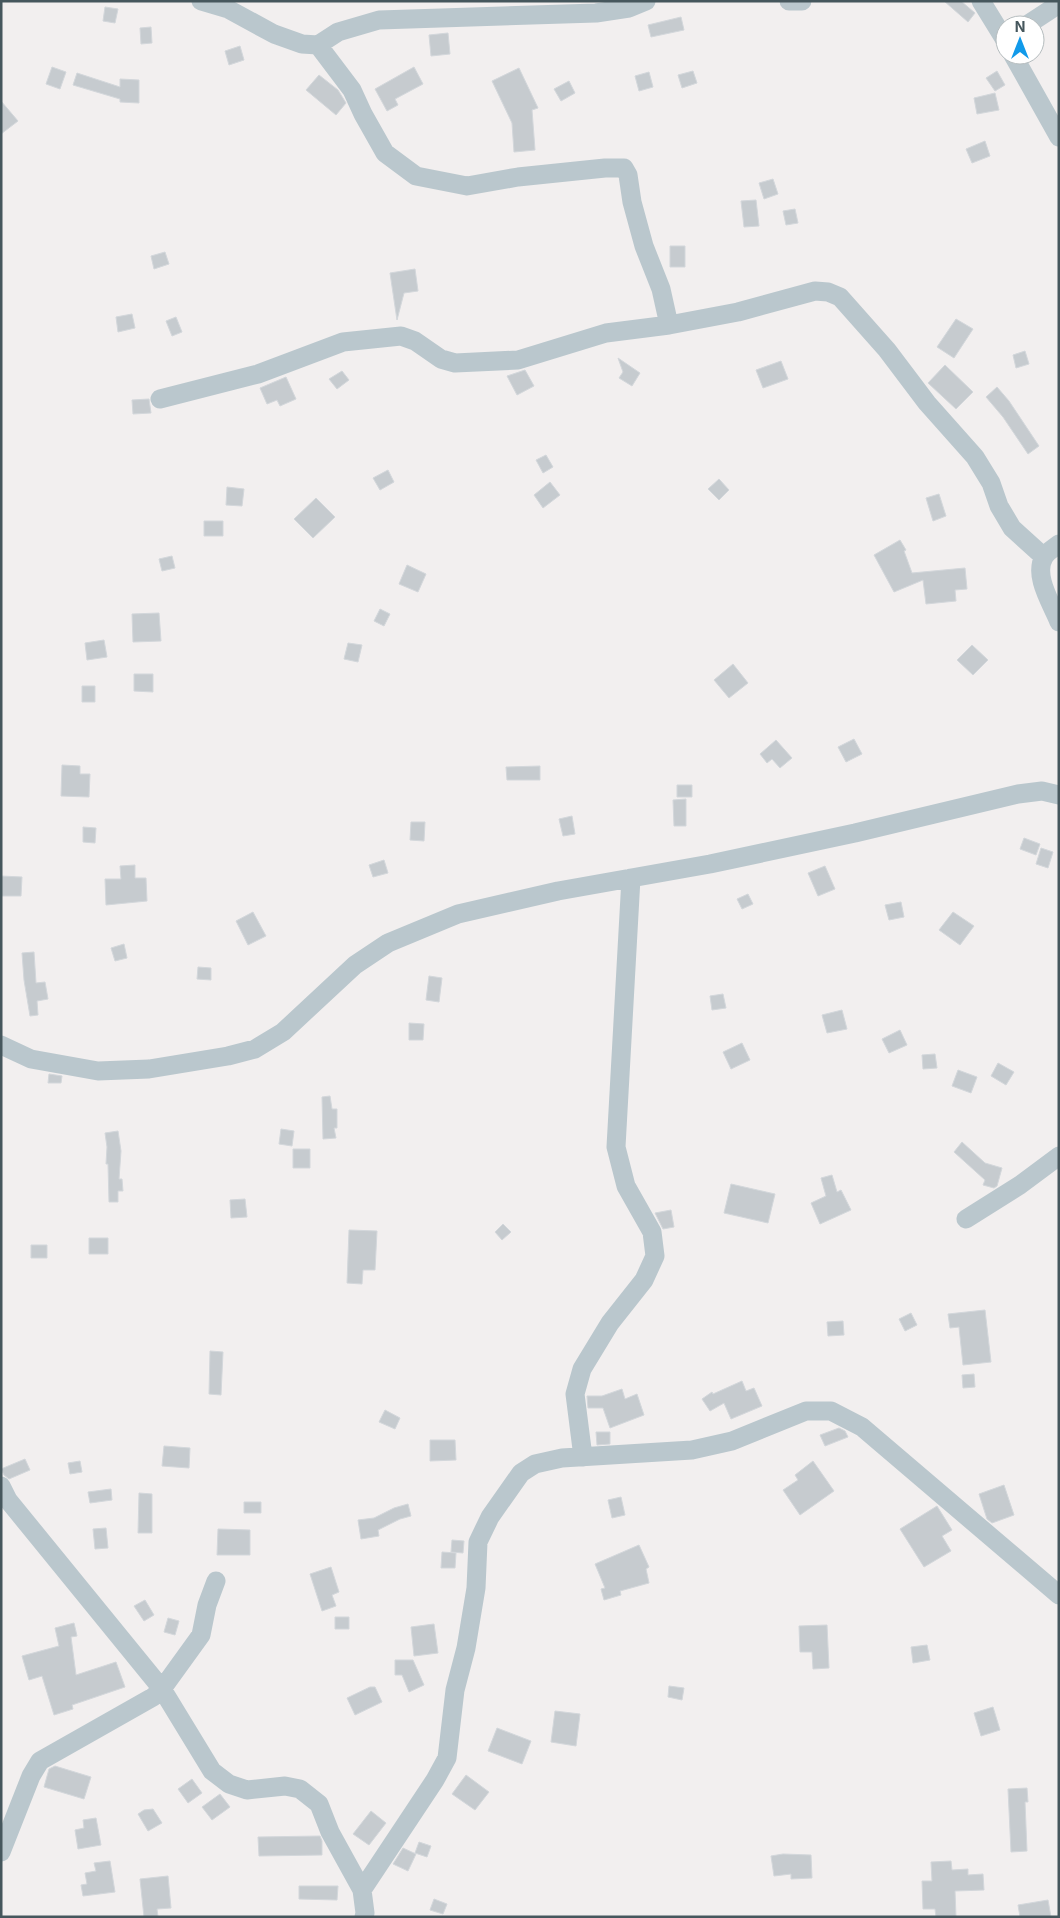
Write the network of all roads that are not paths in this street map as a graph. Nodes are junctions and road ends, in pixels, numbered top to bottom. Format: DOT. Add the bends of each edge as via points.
graph roads {
  1 [pos="201,1"];
  2 [pos="646,1"];
  3 [pos="789,1"];
  4 [pos="802,1"];
  5 [pos="981,1"];
  6 [pos="1059,4"];
  7 [pos="1042,15"];
  8 [pos="995,24"];
  9 [pos="318,45"];
  10 [pos="1019,65"];
  11 [pos="1059,137"];
  12 [pos="669,325"];
  13 [pos="160,400"];
  14 [pos="1059,544"];
  15 [pos="1044,557"];
  16 [pos="1059,622"];
  17 [pos="1059,794"];
  18 [pos="631,878"];
  19 [pos="1,1045"];
  20 [pos="1059,1156"];
  21 [pos="966,1219"];
  22 [pos="583,1457"];
  23 [pos="1,1486"];
  24 [pos="216,1581"];
  25 [pos="1059,1595"];
  26 [pos="162,1689"];
  27 [pos="1,1852"];
  28 [pos="362,1890"];
  29 [pos="364,1917"];
  1 -- 9 [label="street" via="228,9 274,34 302,44"];
  2 -- 9 [label="street" via="629,8 596,13 379,20 338,32"];
  3 -- 4 [label="street"];
  5 -- 8 [label="street"];
  6 -- 7 [label="street"];
  9 -- 12 [label="street" via="352,90 385,153 416,176 466,186 518,177 624,168"];
  10 -- 11 [label="street"];
  12 -- 13 [label="street" via="606,333 518,360 480,363 455,363 441,359 415,341 401,336 343,342 258,374"];
  12 -- 15 [label="street" via="738,312 816,291 840,297 974,457 991,483 1012,528"];
  14 -- 15 [label="street"];
  15 -- 16 [label="street" via="1040,568 1042,581"];
  17 -- 18 [label="street" via="1042,791 1018,794 846,835"];
  18 -- 19 [label="street" via="558,890 458,914 388,943 356,965 283,1032 255,1048 228,1056 149,1069 98,1071 31,1059"];
  18 -- 22 [label="street" via="616,1147 626,1186 652,1232 655,1256 644,1280 610,1323 582,1369 575,1394"];
  20 -- 21 [label="street"];
  22 -- 25 [label="street" via="692,1450 732,1441 806,1411 831,1412 862,1427"];
  22 -- 28 [label="street" via="535,1464 521,1472 490,1517 478,1542 476,1588 466,1648 454,1690 447,1758"];
  23 -- 26 [label="street" via="8,1500"];
  24 -- 26 [label="street" via="201,1635"];
  26 -- 27 [label="street" via="40,1761"];
  26 -- 28 [label="street" via="212,1771 229,1784 247,1790 284,1786 300,1789 319,1804 330,1832"];
  28 -- 29 [label="street"];
}
